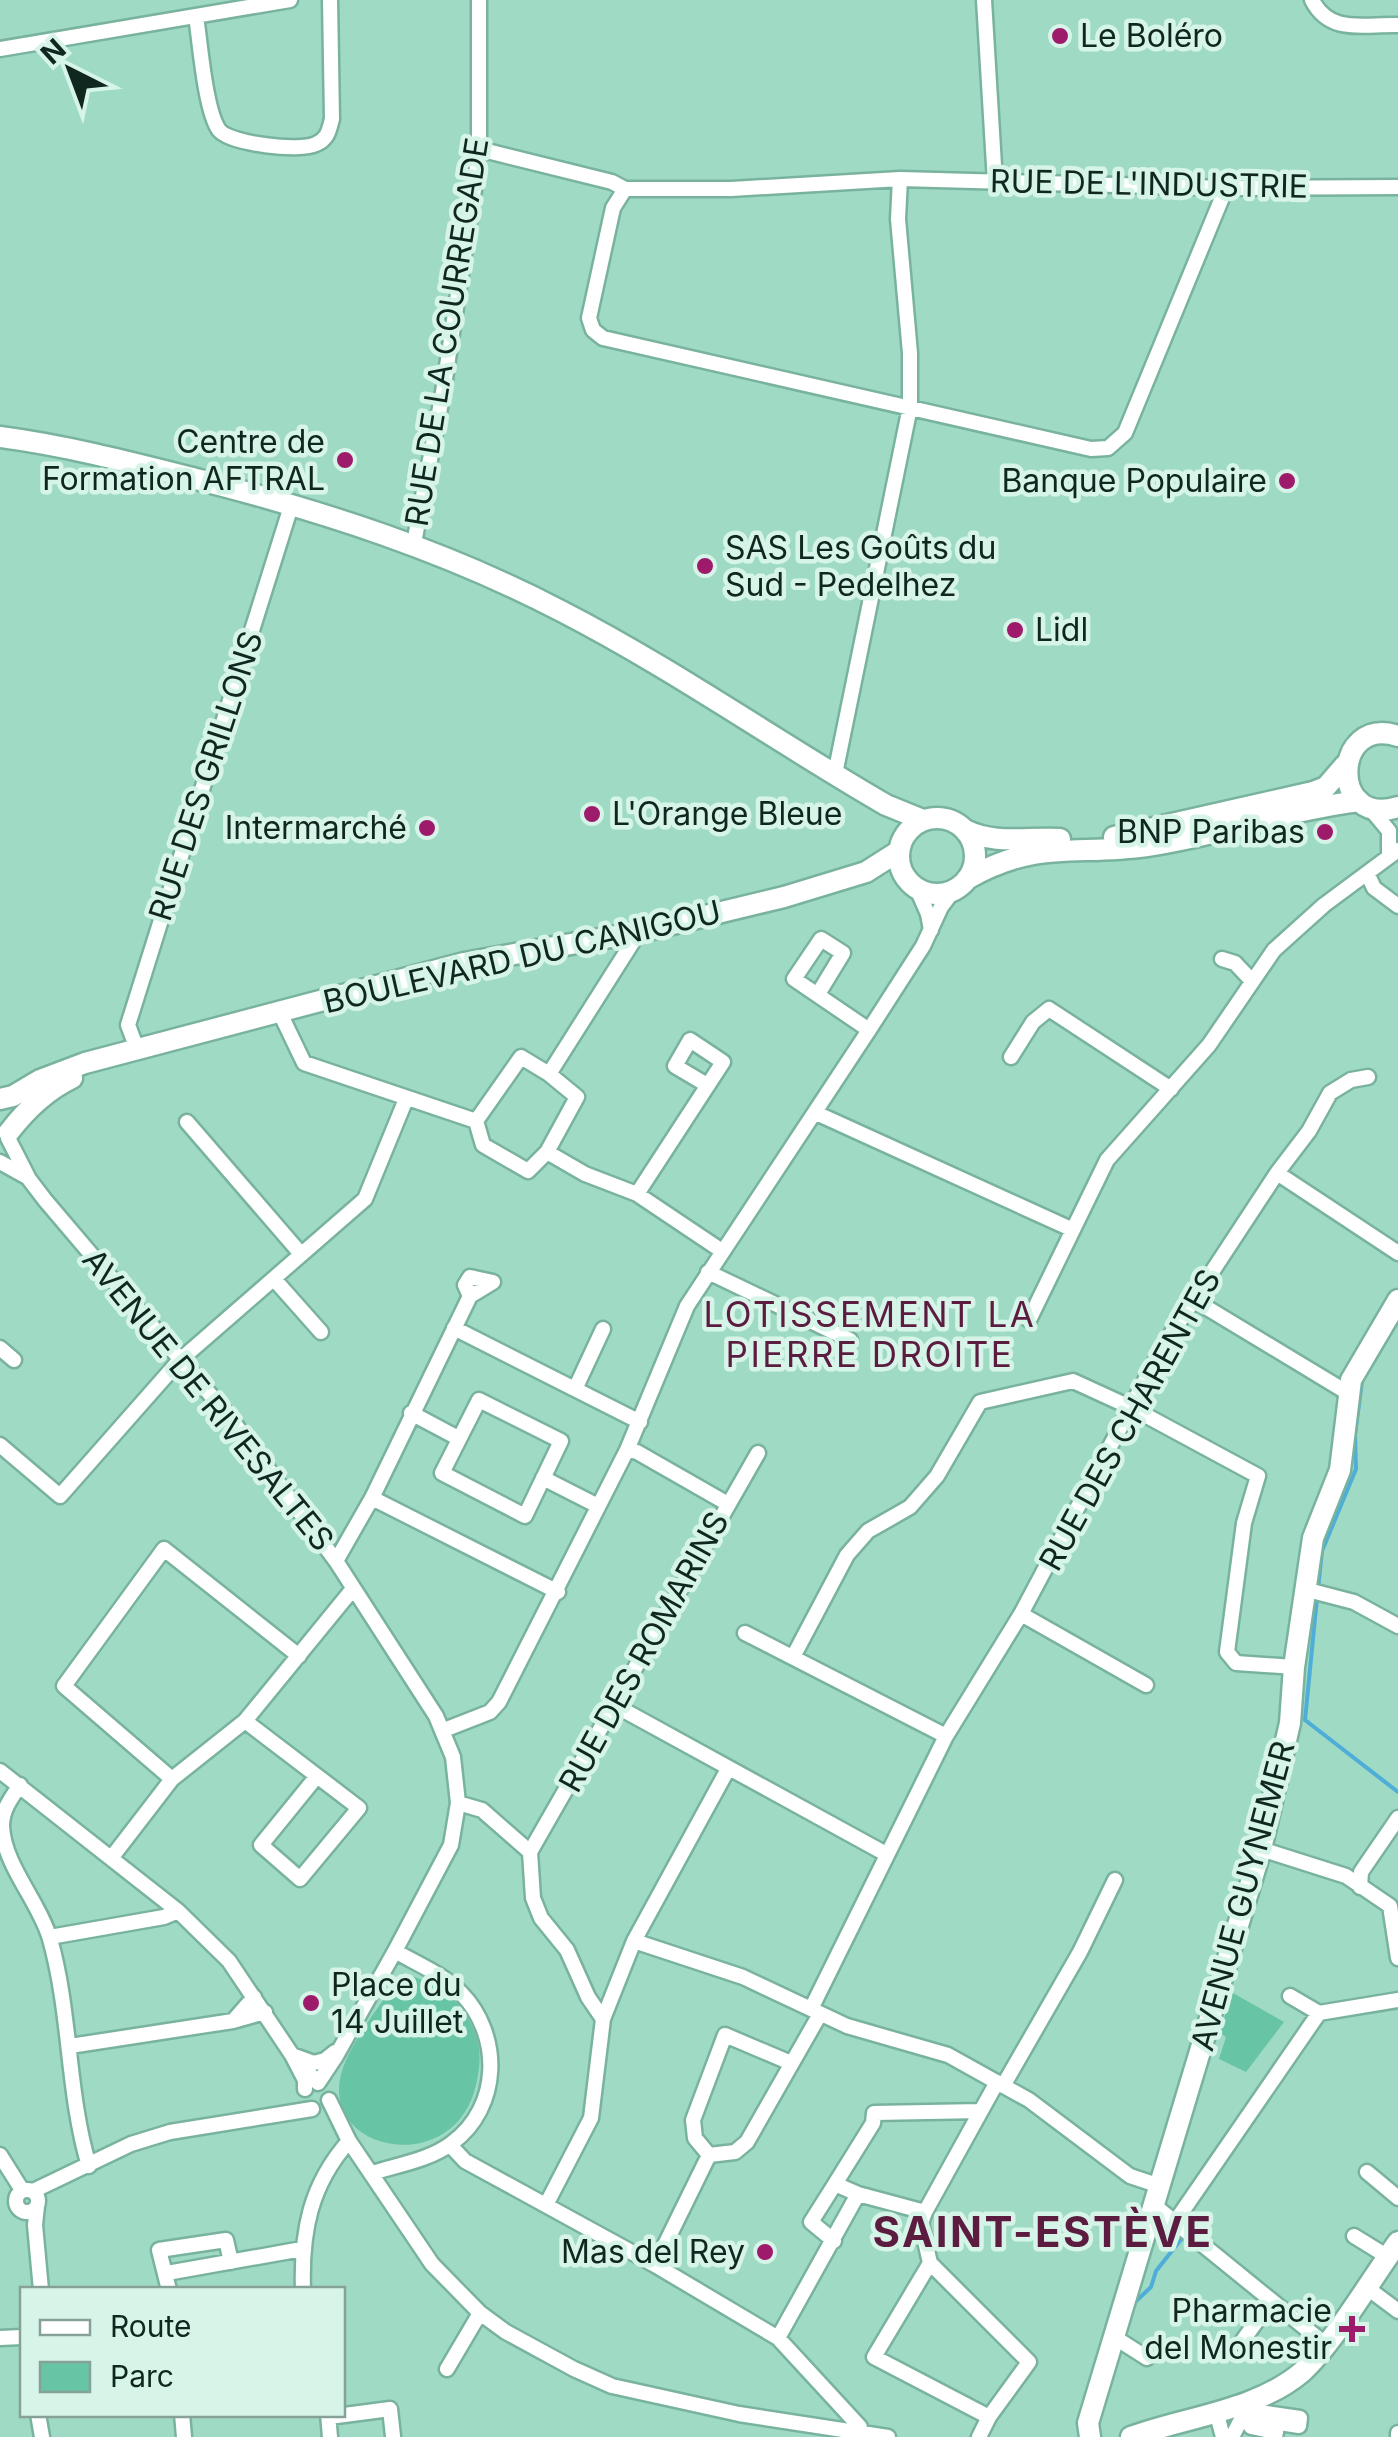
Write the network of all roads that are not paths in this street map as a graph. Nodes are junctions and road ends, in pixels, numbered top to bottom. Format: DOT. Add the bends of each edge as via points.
graph roads {
  1 [pos="290,0"];
  2 [pos="330,0"];
  3 [pos="479,0"];
  4 [pos="984,0"];
  5 [pos="1312,0"];
  6 [pos="196,16"];
  7 [pos="1398,26"];
  8 [pos="0,49"];
  9 [pos="479,149"];
  10 [pos="900,180"];
  11 [pos="996,182"];
  12 [pos="1398,187"];
  13 [pos="1226,188"];
  14 [pos="625,189"];
  15 [pos="910,407"];
  16 [pos="0,438"];
  17 [pos="292,503"];
  18 [pos="414,543"];
  19 [pos="1398,736"];
  20 [pos="1346,765"];
  21 [pos="835,774"];
  22 [pos="1364,804"];
  23 [pos="886,806"];
  24 [pos="1398,807"];
  25 [pos="923,820"];
  26 [pos="965,830"];
  27 [pos="900,845"];
  28 [pos="1394,853"];
  29 [pos="866,872"];
  30 [pos="1367,873"];
  31 [pos="960,885"];
  32 [pos="913,886"];
  33 [pos="1398,906"];
  34 [pos="931,931"];
  35 [pos="639,932"];
  36 [pos="1222,959"];
  37 [pos="1252,982"];
  38 [pos="818,994"];
  39 [pos="280,1013"];
  40 [pos="869,1030"];
  41 [pos="128,1052"];
  42 [pos="1011,1057"];
  43 [pos="550,1074"];
  44 [pos="1368,1077"];
  45 [pos="708,1085"];
  46 [pos="1171,1090"];
  47 [pos="0,1099"];
  48 [pos="406,1099"];
  49 [pos="0,1108"];
  50 [pos="816,1113"];
  51 [pos="476,1121"];
  52 [pos="187,1122"];
  53 [pos="6,1141"];
  54 [pos="547,1152"];
  55 [pos="0,1162"];
  56 [pos="1276,1172"];
  57 [pos="30,1179"];
  58 [pos="638,1194"];
  59 [pos="1072,1230"];
  60 [pos="722,1250"];
  61 [pos="1398,1253"];
  62 [pos="301,1254"];
  63 [pos="708,1272"];
  64 [pos="274,1279"];
  65 [pos="470,1296"];
  66 [pos="1194,1300"];
  67 [pos="1398,1300"];
  68 [pos="1029,1320"];
  69 [pos="454,1328"];
  70 [pos="603,1329"];
  71 [pos="321,1332"];
  72 [pos="850,1340"];
  73 [pos="0,1348"];
  74 [pos="14,1360"];
  75 [pos="179,1361"];
  76 [pos="576,1386"];
  77 [pos="1348,1393"];
  78 [pos="1132,1408"];
  79 [pos="411,1413"];
  80 [pos="640,1422"];
  81 [pos="458,1438"];
  82 [pos="0,1445"];
  83 [pos="626,1450"];
  84 [pos="758,1452"];
  85 [pos="544,1478"];
  86 [pos="372,1498"];
  87 [pos="728,1504"];
  88 [pos="598,1506"];
  89 [pos="336,1562"];
  90 [pos="352,1590"];
  91 [pos="1313,1591"];
  92 [pos="558,1592"];
  93 [pos="1021,1614"];
  94 [pos="1398,1626"];
  95 [pos="745,1633"];
  96 [pos="299,1656"];
  97 [pos="793,1657"];
  98 [pos="1294,1667"];
  99 [pos="1146,1685"];
  100 [pos="616,1706"];
  101 [pos="245,1721"];
  102 [pos="444,1730"];
  103 [pos="946,1736"];
  104 [pos="728,1769"];
  105 [pos="0,1770"];
  106 [pos="317,1776"];
  107 [pos="172,1779"];
  108 [pos="20,1785"];
  109 [pos="458,1803"];
  110 [pos="1398,1818"];
  111 [pos="1261,1849"];
  112 [pos="530,1852"];
  113 [pos="886,1854"];
  114 [pos="112,1856"];
  115 [pos="1115,1880"];
  116 [pos="1360,1887"];
  117 [pos="155,1892"];
  118 [pos="178,1911"];
  119 [pos="140,1921"];
  120 [pos="50,1937"];
  121 [pos="634,1941"];
  122 [pos="395,1951"];
  123 [pos="1398,1958"];
  124 [pos="1290,1996"];
  125 [pos="254,1997"];
  126 [pos="1398,2000"];
  127 [pos="265,2012"];
  128 [pos="815,2012"];
  129 [pos="1318,2013"];
  130 [pos="603,2018"];
  131 [pos="233,2021"];
  132 [pos="70,2046"];
  133 [pos="338,2052"];
  134 [pos="292,2054"];
  135 [pos="791,2063"];
  136 [pos="1000,2084"];
  137 [pos="316,2097"];
  138 [pos="981,2111"];
  139 [pos="349,2141"];
  140 [pos="450,2145"];
  141 [pos="0,2155"];
  142 [pos="709,2155"];
  143 [pos="88,2166"];
  144 [pos="1368,2172"];
  145 [pos="372,2173"];
  146 [pos="835,2184"];
  147 [pos="858,2194"];
  148 [pos="1158,2196"];
  149 [pos="1398,2198"];
  150 [pos="0,2200"];
  151 [pos="27,2201"];
  152 [pos="546,2204"];
  153 [pos="1,2211"];
  154 [pos="925,2212"];
  155 [pos="1175,2222"];
  156 [pos="1354,2236"];
  157 [pos="834,2242"];
  158 [pos="302,2248"];
  159 [pos="1393,2250"];
  160 [pos="231,2262"];
  161 [pos="930,2262"];
  162 [pos="655,2266"];
  163 [pos="167,2273"];
  164 [pos="41,2287"];
  165 [pos="168,2287"];
  166 [pos="303,2287"];
  167 [pos="1366,2287"];
  168 [pos="1272,2301"];
  169 [pos="1398,2311"];
  170 [pos="480,2313"];
  171 [pos="778,2338"];
  172 [pos="1114,2338"];
  173 [pos="1241,2343"];
  174 [pos="1325,2344"];
  175 [pos="1147,2358"];
  176 [pos="447,2369"];
  177 [pos="1216,2411"];
  178 [pos="345,2414"];
  179 [pos="988,2416"];
  180 [pos="1237,2422"];
  181 [pos="851,2434"];
  182 [pos="1258,2435"];
  183 [pos="394,2436"];
  184 [pos="888,2437"];
  185 [pos="979,2437"];
  186 [pos="1090,2437"];
  187 [pos="1130,2437"];
  188 [pos="1223,2437"];
  189 [pos="1275,2437"];
  1 -- 6 [label="street"];
  2 -- 6 [label="street" via="332,119 328,135 304,147 222,134 212,118"];
  3 -- 9 [label="street, RUE DE LA COURREGADE"];
  4 -- 11 [label="street"];
  5 -- 7 [label="street" via="1333,24"];
  6 -- 8 [label="street"];
  9 -- 14 [label="street, RUE DE L'INDUSTRIE"];
  9 -- 18 [label="street, RUE DE LA COURREGADE"];
  10 -- 11 [label="street, RUE DE L'INDUSTRIE"];
  10 -- 14 [label="street, RUE DE L'INDUSTRIE"];
  10 -- 15 [label="street"];
  11 -- 13 [label="street, RUE DE L'INDUSTRIE"];
  12 -- 13 [label="street, RUE DE L'INDUSTRIE"];
  13 -- 15 [label="street" via="1125,433 1108,448 1091,450"];
  14 -- 15 [label="street" via="613,208 589,318 603,338"];
  15 -- 21 [label="street"];
  16 -- 17 [label="main road" via="92,452"];
  17 -- 18 [label="main road"];
  17 -- 41 [label="street, RUE DES GRILLONS" via="128,1024"];
  18 -- 21 [label="main road" via="591,627"];
  19 -- 20 [label="main road" via="1374,734 1357,745"];
  20 -- 22 [label="main road" via="1350,789"];
  20 -- 26 [label="main road" via="1313,792 1121,836 996,840"];
  21 -- 23 [label="main road"];
  22 -- 24 [label="main road"];
  22 -- 28 [label="street" via="1389,831"];
  22 -- 31 [label="main road" via="1149,846 1032,852"];
  23 -- 25 [label="main road"];
  23 -- 27 [label="main road"];
  25 -- 26 [label="main road" via="945,818"];
  25 -- 27 [label="main road"];
  26 -- 31 [label="main road" via="975,854"];
  27 -- 29 [label="main road, BOULEVARD DU CANIGOU"];
  27 -- 32 [label="main road" via="899,862"];
  28 -- 30 [label="street"];
  29 -- 32 [label="main road" via="885,872"];
  29 -- 35 [label="main road, BOULEVARD DU CANIGOU"];
  30 -- 33 [label="street" via="1374,888"];
  30 -- 37 [label="street" via="1274,950"];
  31 -- 32 [label="main road" via="941,894"];
  31 -- 34 [label="street"];
  32 -- 34 [label="street"];
  34 -- 40 [label="street"];
  35 -- 39 [label="main road, BOULEVARD DU CANIGOU" via="464,964"];
  35 -- 43 [label="street"];
  36 -- 37 [label="street"];
  37 -- 46 [label="street"];
  38 -- 40 [label="street"];
  39 -- 41 [label="main road, BOULEVARD DU CANIGOU"];
  39 -- 48 [label="street" via="304,1063"];
  40 -- 50 [label="street"];
  41 -- 47 [label="main road, BOULEVARD DU CANIGOU"];
  41 -- 53 [label="main road, BOULEVARD DU CANIGOU" via="56,1086 22,1115"];
  42 -- 46 [label="street" via="1050,1009"];
  43 -- 51 [label="street" via="521,1057"];
  43 -- 54 [label="street" via="576,1097"];
  44 -- 56 [label="street, RUE DES CHARENTES" via="1330,1093"];
  45 -- 58 [label="street"];
  46 -- 59 [label="street" via="1107,1160"];
  48 -- 51 [label="street"];
  48 -- 62 [label="street" via="365,1198"];
  49 -- 53 [label="main road" via="8,1123"];
  50 -- 59 [label="street"];
  50 -- 60 [label="street"];
  51 -- 54 [label="street" via="483,1145 528,1170"];
  52 -- 62 [label="street"];
  53 -- 57 [label="street, AVENUE DE RIVESALTES"];
  54 -- 58 [label="street"];
  55 -- 57 [label="street, AVENUE DE RIVESALTES"];
  56 -- 61 [label="street"];
  56 -- 66 [label="street, RUE DES CHARENTES"];
  57 -- 75 [label="street, AVENUE DE RIVESALTES"];
  58 -- 60 [label="street"];
  59 -- 68 [label="street"];
  60 -- 63 [label="street"];
  62 -- 64 [label="street"];
  63 -- 72 [label="street"];
  63 -- 80 [label="street" via="687,1306"];
  64 -- 71 [label="street"];
  64 -- 75 [label="street"];
  65 -- 69 [label="street"];
  66 -- 77 [label="street"];
  66 -- 78 [label="street, RUE DES CHARENTES"];
  67 -- 77 [label="main road, AVENUE GUYNEMER"];
  69 -- 76 [label="street"];
  69 -- 79 [label="street"];
  70 -- 76 [label="street"];
  73 -- 74 [label="street"];
  75 -- 82 [label="street" via="60,1496"];
  75 -- 89 [label="street, AVENUE DE RIVESALTES" via="231,1419"];
  76 -- 80 [label="street"];
  77 -- 91 [label="main road, AVENUE GUYNEMER" via="1340,1470 1313,1538"];
  78 -- 93 [label="street, RUE DES CHARENTES"];
  78 -- 97 [label="street" via="1073,1381 980,1402 937,1476 910,1507 868,1531 846,1555"];
  78 -- 98 [label="street" via="1258,1476 1244,1523 1227,1652 1236,1662"];
  79 -- 81 [label="street"];
  79 -- 86 [label="street"];
  80 -- 83 [label="street"];
  81 -- 85 [label="street" via="442,1473 525,1516"];
  81 -- 85 [label="street" via="479,1400 561,1442"];
  83 -- 87 [label="street"];
  83 -- 88 [label="street"];
  84 -- 87 [label="street, RUE DES ROMARINS"];
  85 -- 88 [label="street"];
  86 -- 89 [label="street"];
  86 -- 92 [label="street"];
  87 -- 100 [label="street, RUE DES ROMARINS"];
  88 -- 92 [label="street"];
  89 -- 90 [label="street, AVENUE DE RIVESALTES"];
  90 -- 96 [label="street"];
  90 -- 102 [label="street, AVENUE DE RIVESALTES"];
  91 -- 94 [label="street" via="1354,1602"];
  91 -- 98 [label="main road, AVENUE GUYNEMER"];
  92 -- 102 [label="street" via="499,1702"];
  93 -- 99 [label="street"];
  93 -- 103 [label="street, RUE DES CHARENTES"];
  95 -- 97 [label="street"];
  96 -- 101 [label="street"];
  96 -- 107 [label="street" via="164,1549 64,1686"];
  97 -- 103 [label="street"];
  98 -- 111 [label="main road, AVENUE GUYNEMER" via="1290,1722"];
  100 -- 104 [label="street"];
  100 -- 112 [label="street, RUE DES ROMARINS"];
  101 -- 106 [label="street"];
  101 -- 107 [label="street"];
  102 -- 109 [label="street, AVENUE DE RIVESALTES"];
  103 -- 113 [label="street, RUE DES CHARENTES"];
  104 -- 113 [label="street"];
  104 -- 121 [label="street"];
  105 -- 108 [label="street"];
  106 -- 106 [label="street" via="359,1808 300,1878 261,1845"];
  107 -- 114 [label="street"];
  108 -- 114 [label="street"];
  108 -- 120 [label="street" via="5,1808 4,1834"];
  109 -- 112 [label="street" via="482,1810"];
  109 -- 122 [label="street, AVENUE DE RIVESALTES" via="450,1845"];
  110 -- 116 [label="street" via="1361,1872"];
  111 -- 116 [label="street" via="1346,1876"];
  111 -- 148 [label="main road, AVENUE GUYNEMER" via="1232,1970"];
  112 -- 130 [label="street" via="540,1918 567,1950"];
  113 -- 128 [label="street, RUE DES CHARENTES"];
  114 -- 117 [label="street"];
  115 -- 136 [label="street"];
  116 -- 123 [label="street" via="1390,1906"];
  117 -- 118 [label="street"];
  117 -- 119 [label="street"];
  118 -- 119 [label="street"];
  118 -- 125 [label="street" via="229,1961"];
  119 -- 120 [label="street"];
  120 -- 132 [label="street"];
  121 -- 128 [label="street" via="742,1977"];
  121 -- 130 [label="street"];
  122 -- 133 [label="street, AVENUE DE RIVESALTES"];
  122 -- 140 [label="street" via="460,1992 487,2034 490,2085 465,2132"];
  124 -- 129 [label="street"];
  125 -- 127 [label="street"];
  125 -- 131 [label="street"];
  126 -- 129 [label="street"];
  127 -- 131 [label="street"];
  127 -- 134 [label="street"];
  128 -- 135 [label="street, RUE DES CHARENTES"];
  128 -- 136 [label="street" via="948,2054"];
  129 -- 155 [label="street"];
  130 -- 152 [label="street" via="591,2118"];
  131 -- 132 [label="street"];
  132 -- 143 [label="street"];
  133 -- 134 [label="street" via="314,2062"];
  133 -- 137 [label="street, AVENUE DE RIVESALTES"];
  134 -- 137 [label="street"];
  135 -- 142 [label="street, RUE DES CHARENTES" via="747,2142 735,2152"];
  135 -- 142 [label="street" via="724,2035 693,2120"];
  136 -- 138 [label="street"];
  136 -- 148 [label="street"];
  137 -- 139 [label="street"];
  137 -- 143 [label="street" via="273,2115 170,2132"];
  138 -- 146 [label="street" via="874,2113"];
  138 -- 154 [label="street"];
  139 -- 145 [label="street"];
  139 -- 158 [label="street" via="317,2186"];
  140 -- 145 [label="street"];
  140 -- 152 [label="street" via="464,2161"];
  141 -- 151 [label="street"];
  142 -- 162 [label="street"];
  143 -- 151 [label="street"];
  144 -- 149 [label="street"];
  145 -- 170 [label="street" via="432,2264"];
  146 -- 147 [label="street"];
  146 -- 157 [label="street" via="811,2222"];
  147 -- 154 [label="street"];
  147 -- 157 [label="street"];
  148 -- 155 [label="street"];
  148 -- 172 [label="main road, AVENUE GUYNEMER"];
  150 -- 151 [label="street"];
  151 -- 153 [label="street"];
  151 -- 164 [label="street"];
  152 -- 162 [label="street"];
  154 -- 161 [label="street" via="921,2224"];
  155 -- 168 [label="street"];
  156 -- 159 [label="street"];
  157 -- 171 [label="street"];
  158 -- 160 [label="street"];
  158 -- 166 [label="street"];
  159 -- 167 [label="main road"];
  160 -- 163 [label="street"];
  160 -- 163 [label="street" via="226,2240 160,2250"];
  161 -- 179 [label="street" via="1030,2362"];
  161 -- 179 [label="street" via="874,2357"];
  162 -- 171 [label="street"];
  163 -- 165 [label="street"];
  167 -- 169 [label="street"];
  167 -- 174 [label="main road"];
  168 -- 173 [label="street"];
  168 -- 174 [label="street"];
  170 -- 176 [label="street"];
  170 -- 181 [label="street" via="540,2352 612,2386"];
  171 -- 181 [label="street" via="860,2427"];
  172 -- 175 [label="street"];
  172 -- 186 [label="main road, AVENUE GUYNEMER" via="1088,2423"];
  174 -- 180 [label="main road" via="1298,2375"];
  177 -- 180 [label="main road"];
  177 -- 187 [label="main road"];
  177 -- 188 [label="street"];
  178 -- 183 [label="street" via="390,2409"];
  179 -- 185 [label="street"];
  180 -- 182 [label="street"];
  180 -- 189 [label="street" via="1254,2406 1300,2418 1299,2426 1252,2420 1251,2428 1276,2432"];
  181 -- 184 [label="street"];
}
